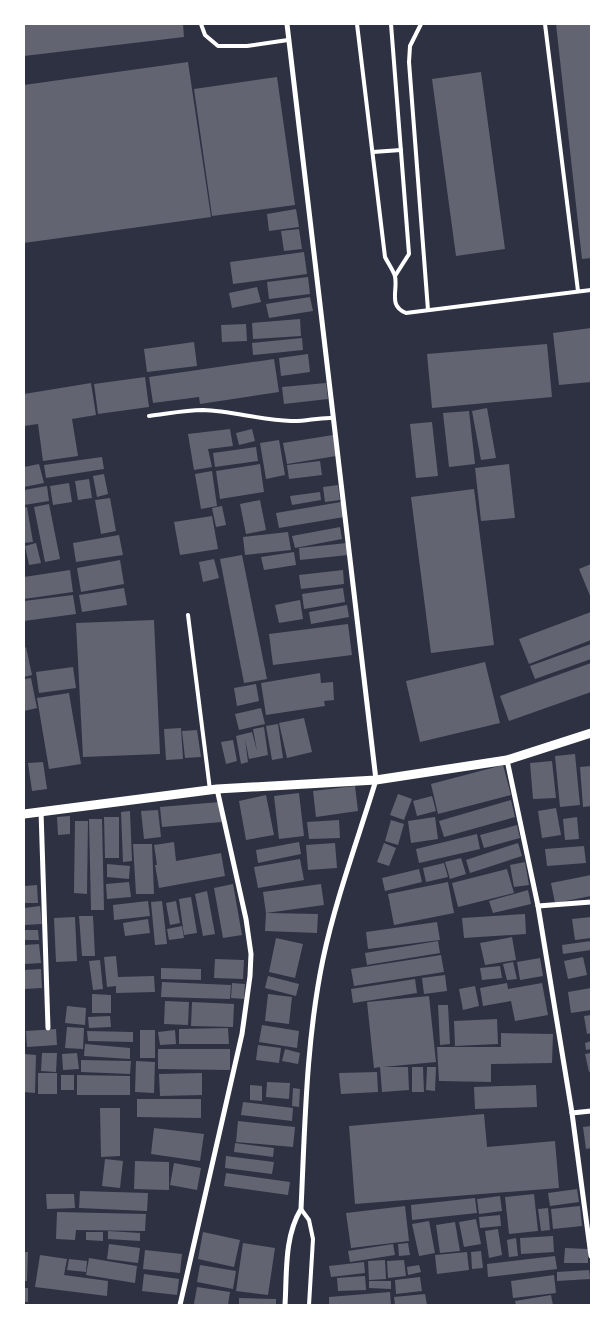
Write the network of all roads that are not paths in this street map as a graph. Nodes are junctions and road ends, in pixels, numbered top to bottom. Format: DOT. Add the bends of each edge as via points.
graph roads {
  1 [pos="201,24"];
  2 [pos="286,24"];
  3 [pos="357,24"];
  4 [pos="390,24"];
  5 [pos="421,24"];
  6 [pos="545,24"];
  7 [pos="288,40"];
  8 [pos="401,150"];
  9 [pos="372,152"];
  10 [pos="395,276"];
  11 [pos="591,290"];
  12 [pos="578,291"];
  13 [pos="428,310"];
  14 [pos="149,416"];
  15 [pos="333,418"];
  16 [pos="188,615"];
  17 [pos="591,733"];
  18 [pos="507,760"];
  19 [pos="376,780"];
  20 [pos="214,790"];
  21 [pos="41,811"];
  22 [pos="24,814"];
  23 [pos="591,902"];
  24 [pos="538,906"];
  25 [pos="48,1028"];
  26 [pos="591,1111"];
  27 [pos="572,1113"];
  28 [pos="301,1209"];
  29 [pos="591,1256"];
  30 [pos="180,1305"];
  31 [pos="284,1305"];
  32 [pos="309,1305"];
  1 -- 7 [label="lane" via="205,35 218,46 248,46"];
  2 -- 7 [label="street"];
  3 -- 9 [label="lane"];
  4 -- 8 [label="lane"];
  5 -- 13 [label="lane" via="410,46 409,62"];
  6 -- 12 [label="lane"];
  7 -- 15 [label="street"];
  8 -- 9 [label="lane"];
  8 -- 10 [label="lane" via="409,254"];
  9 -- 10 [label="lane" via="385,258"];
  10 -- 13 [label="lane" via="399,310 406,313"];
  11 -- 12 [label="lane"];
  12 -- 13 [label="lane"];
  14 -- 15 [label="lane" via="202,410 298,422"];
  15 -- 19 [label="street"];
  16 -- 20 [label="lane"];
  17 -- 18 [label="street"];
  18 -- 19 [label="street"];
  18 -- 24 [label="street"];
  19 -- 20 [label="street"];
  19 -- 28 [label="street" via="323,959 307,1077"];
  20 -- 21 [label="street"];
  20 -- 30 [label="street" via="246,919 251,954 250,976 242,1034"];
  21 -- 22 [label="street"];
  21 -- 25 [label="street"];
  23 -- 24 [label="street"];
  24 -- 27 [label="street"];
  26 -- 27 [label="street"];
  27 -- 29 [label="street"];
  28 -- 31 [label="street" via="290,1234"];
  28 -- 32 [label="lane" via="309,1220 313,1239"];
}
